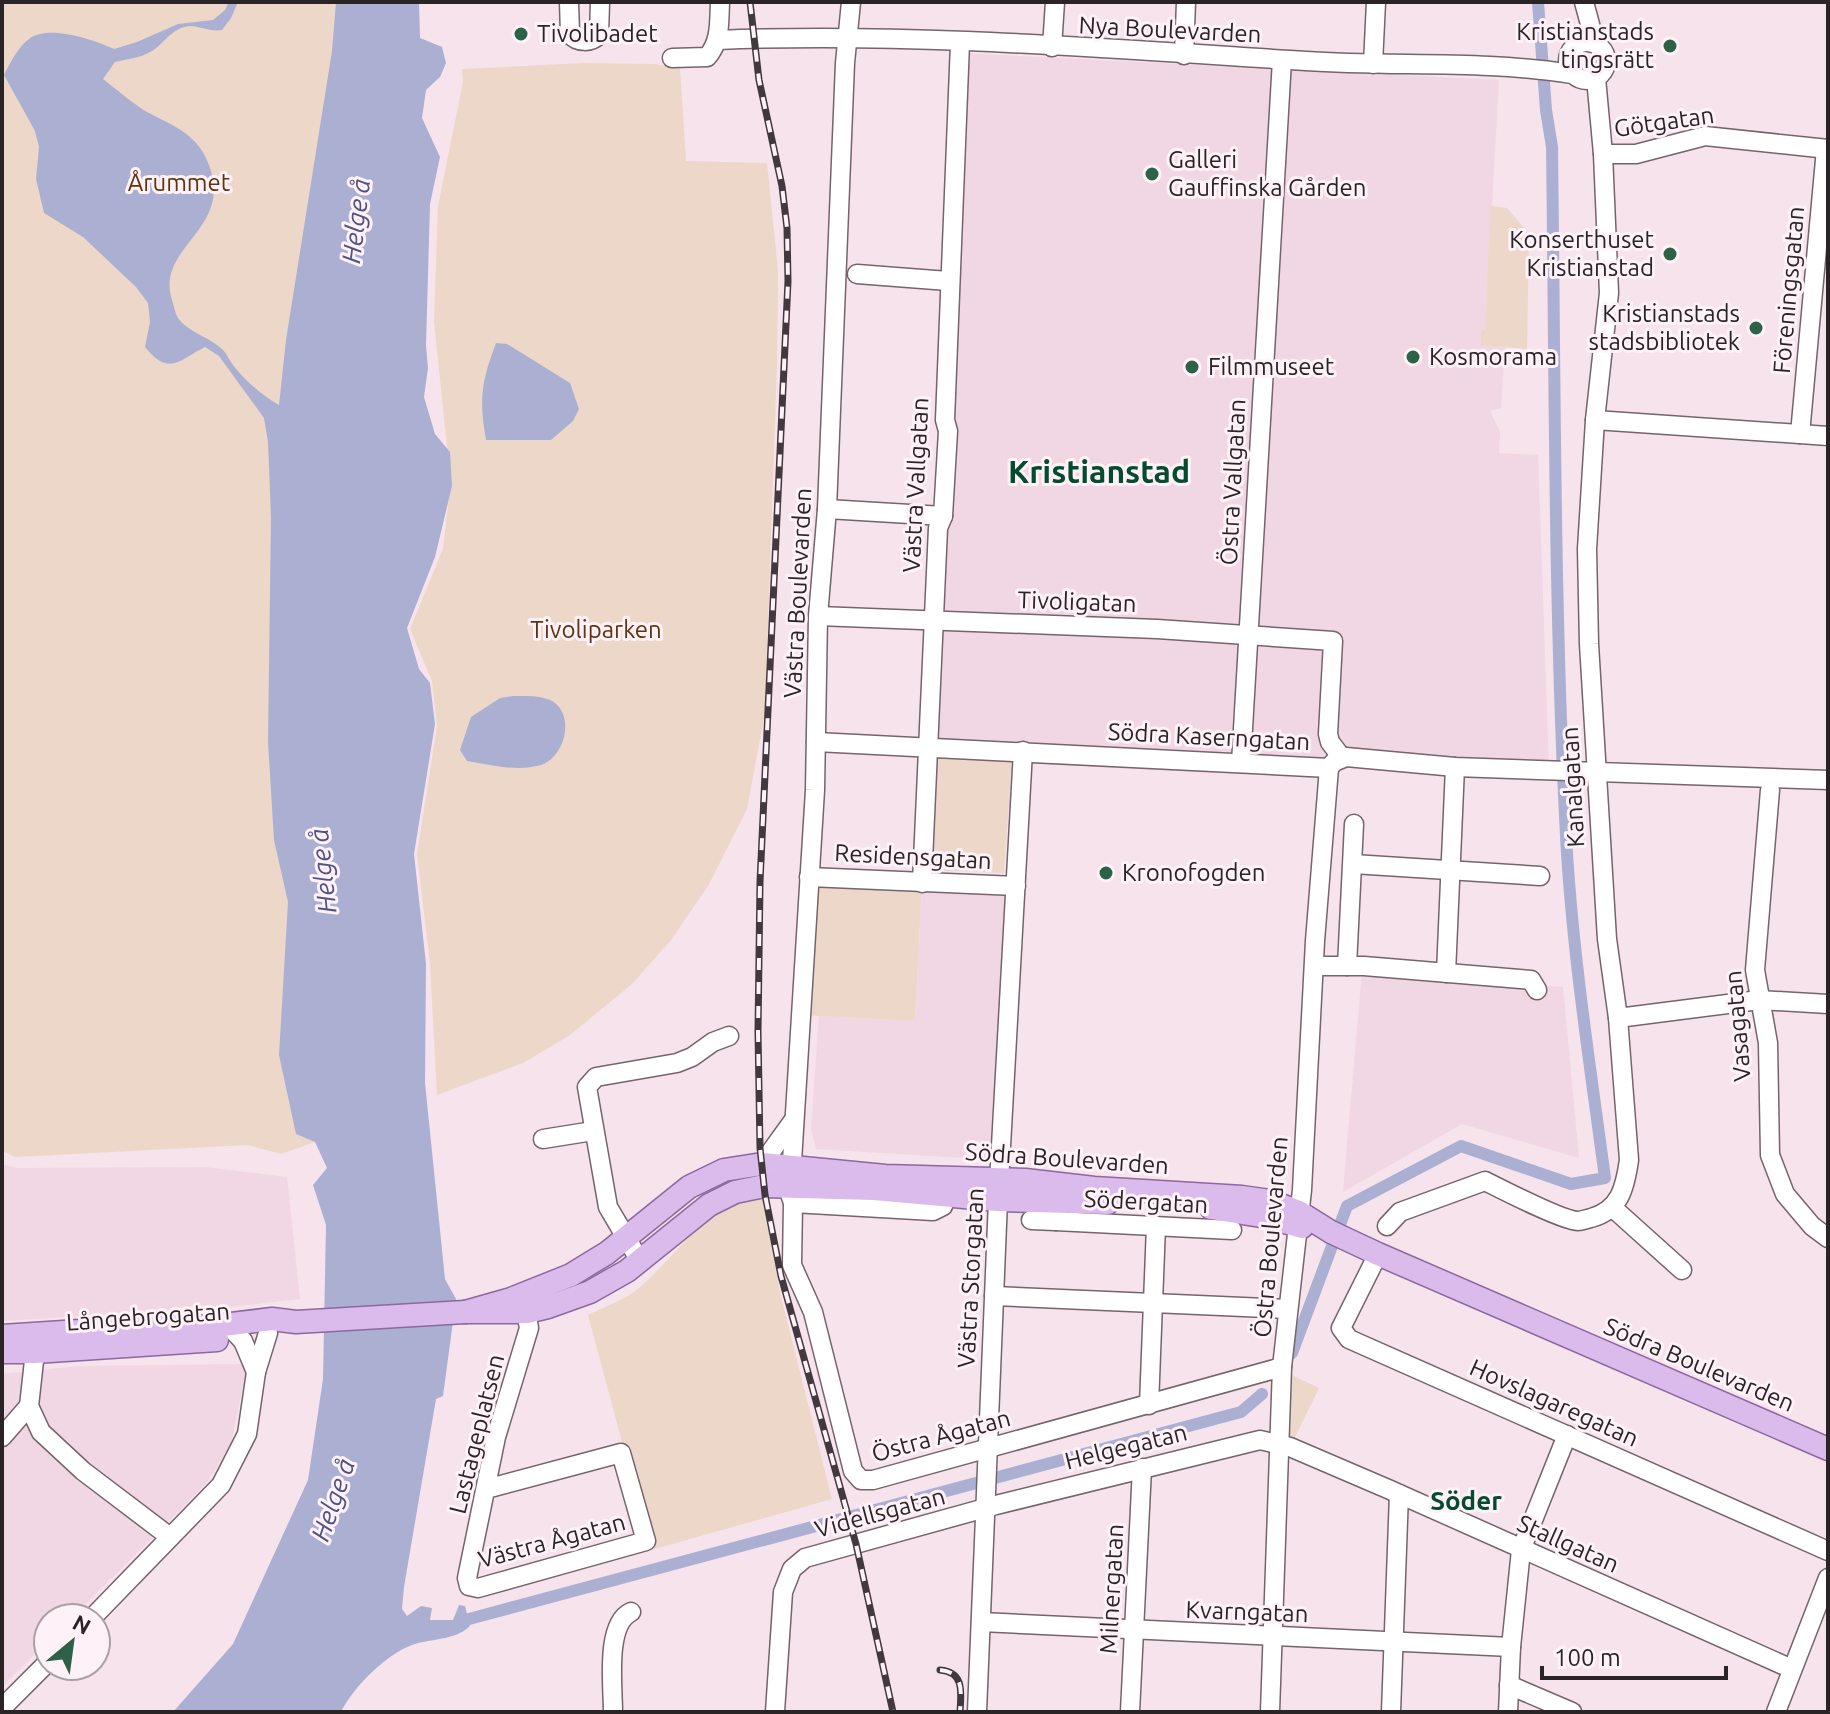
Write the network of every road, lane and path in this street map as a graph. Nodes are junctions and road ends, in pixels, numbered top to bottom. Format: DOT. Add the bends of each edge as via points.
graph roads {
  1 [pos="569,2"];
  2 [pos="600,2"];
  3 [pos="720,2"];
  4 [pos="851,2"];
  5 [pos="1055,2"];
  6 [pos="1186,2"];
  7 [pos="1376,2"];
  8 [pos="1584,2"];
  9 [pos="846,39"];
  10 [pos="718,40"];
  11 [pos="960,43"];
  12 [pos="1052,47"];
  13 [pos="1184,55"];
  14 [pos="672,58"];
  15 [pos="1282,60"];
  16 [pos="1575,63"];
  17 [pos="1373,64"];
  18 [pos="1827,149"];
  19 [pos="1603,154"];
  20 [pos="857,274"];
  21 [pos="948,281"];
  22 [pos="1595,420"];
  23 [pos="1800,434"];
  24 [pos="1828,436"];
  25 [pos="827,509"];
  26 [pos="943,516"];
  27 [pos="818,616"];
  28 [pos="933,621"];
  29 [pos="1249,636"];
  30 [pos="1333,641"];
  31 [pos="816,742"];
  32 [pos="926,747"];
  33 [pos="1023,751"];
  34 [pos="1241,763"];
  35 [pos="1335,763"];
  36 [pos="1455,767"];
  37 [pos="1597,770"];
  38 [pos="1828,780"];
  39 [pos="1770,790"];
  40 [pos="1828,790"];
  41 [pos="1354,824"];
  42 [pos="1353,864"];
  43 [pos="1452,872"];
  44 [pos="1540,876"];
  45 [pos="809,877"];
  46 [pos="922,883"];
  47 [pos="1016,886"];
  48 [pos="1315,966"];
  49 [pos="1347,966"];
  50 [pos="1446,973"];
  51 [pos="1537,990"];
  52 [pos="1759,1000"];
  53 [pos="1828,1004"];
  54 [pos="1618,1018"];
  55 [pos="729,1036"];
  56 [pos="795,1119"];
  57 [pos="593,1131"];
  58 [pos="543,1139"];
  59 [pos="762,1164"];
  60 [pos="791,1185"];
  61 [pos="999,1189"];
  62 [pos="1613,1208"];
  63 [pos="1057,1211"];
  64 [pos="1298,1219"];
  65 [pos="1031,1220"];
  66 [pos="1156,1226"];
  67 [pos="1387,1226"];
  68 [pos="1232,1230"];
  69 [pos="625,1238"];
  70 [pos="1828,1238"];
  71 [pos="1368,1249"];
  72 [pos="640,1261"];
  73 [pos="1682,1270"];
  74 [pos="994,1296"];
  75 [pos="524,1303"];
  76 [pos="1153,1303"];
  77 [pos="1288,1309"];
  78 [pos="301,1322"];
  79 [pos="224,1329"];
  80 [pos="268,1333"];
  81 [pos="2,1336"];
  82 [pos="2,1352"];
  83 [pos="35,1352"];
  84 [pos="1282,1367"];
  85 [pos="256,1372"];
  86 [pos="1149,1405"];
  87 [pos="29,1406"];
  88 [pos="1567,1435"];
  89 [pos="2,1437"];
  90 [pos="1279,1443"];
  91 [pos="1828,1449"];
  92 [pos="987,1456"];
  93 [pos="1142,1468"];
  94 [pos="486,1489"];
  95 [pos="1399,1494"];
  96 [pos="986,1503"];
  97 [pos="170,1537"];
  98 [pos="1521,1550"];
  99 [pos="1828,1551"];
  100 [pos="1828,1578"];
  101 [pos="469,1586"];
  102 [pos="107,1602"];
  103 [pos="631,1612"];
  104 [pos="981,1622"];
  105 [pos="1134,1631"];
  106 [pos="1273,1637"];
  107 [pos="1394,1642"];
  108 [pos="1511,1647"];
  109 [pos="1792,1669"];
  110 [pos="32,1678"];
  111 [pos="1509,1685"];
  112 [pos="2,1708"];
  113 [pos="613,1712"];
  114 [pos="775,1712"];
  115 [pos="977,1712"];
  116 [pos="1130,1712"];
  117 [pos="1270,1712"];
  118 [pos="1391,1712"];
  119 [pos="1508,1712"];
  120 [pos="1572,1712"];
  121 [pos="1776,1712"];
  1 -- 2 [label="street" via="570,34 586,41 599,35"];
  3 -- 10 [label="street"];
  4 -- 9 [label="street, Västra Boulevarden"];
  5 -- 12 [label="street"];
  6 -- 13 [label="street"];
  7 -- 17 [label="street"];
  8 -- 16 [label="street"];
  9 -- 10 [label="street, Nya Boulevarden"];
  9 -- 11 [label="street, Nya Boulevarden"];
  9 -- 25 [label="street, Västra Boulevarden"];
  10 -- 14 [label="street" via="707,57"];
  11 -- 12 [label="street, Nya Boulevarden"];
  11 -- 21 [label="street, Västra Vallgatan"];
  12 -- 13 [label="street, Nya Boulevarden"];
  13 -- 15 [label="street, Nya Boulevarden"];
  15 -- 17 [label="street, Nya Boulevarden"];
  15 -- 29 [label="street, Östra Vallgatan"];
  16 -- 17 [label="street, Nya Boulevarden"];
  16 -- 19 [label="street, Kanalgatan" via="1599,111"];
  18 -- 19 [label="street, Götgatan" via="1705,136 1636,154"];
  18 -- 23 [label="street, Föreningsgatan"];
  19 -- 22 [label="street, Kanalgatan" via="1609,293"];
  20 -- 21 [label="street"];
  21 -- 26 [label="street, Västra Vallgatan"];
  22 -- 23 [label="street"];
  22 -- 37 [label="street, Kanalgatan" via="1587,549"];
  23 -- 24 [label="street"];
  25 -- 26 [label="street"];
  25 -- 27 [label="street, Västra Boulevarden"];
  26 -- 28 [label="street, Västra Vallgatan"];
  27 -- 28 [label="street, Tivoligatan"];
  27 -- 31 [label="street, Västra Boulevarden"];
  28 -- 29 [label="street, Tivoligatan"];
  28 -- 32 [label="street, Västra Vallgatan"];
  29 -- 30 [label="street, Tivoligatan"];
  29 -- 34 [label="street, Östra Vallgatan"];
  30 -- 35 [label="street, Östra Boulevarden" via="1328,734"];
  31 -- 32 [label="street, Södra Kaserngatan"];
  31 -- 45 [label="street, Västra Boulevarden"];
  32 -- 33 [label="street, Södra Kaserngatan"];
  32 -- 46 [label="street, Västra Vallgatan"];
  33 -- 34 [label="street, Södra Kaserngatan"];
  33 -- 47 [label="street, Västra Storgatan"];
  34 -- 35 [label="street, Södra Kaserngatan"];
  35 -- 36 [label="street, Södra Kaserngatan"];
  35 -- 48 [label="street, Östra Boulevarden"];
  36 -- 37 [label="street, Södra Kaserngatan"];
  36 -- 43 [label="street"];
  37 -- 38 [label="street, Södra Kaserngatan"];
  37 -- 39 [label="street, Södra Kaserngatan" via="1625,780"];
  37 -- 54 [label="street, Kanalgatan" via="1607,939"];
  39 -- 40 [label="street, Södra Kaserngatan"];
  39 -- 52 [label="street, Vasagatan" via="1755,970"];
  41 -- 42 [label="street"];
  42 -- 43 [label="street"];
  42 -- 49 [label="street"];
  43 -- 44 [label="street"];
  43 -- 50 [label="street"];
  45 -- 46 [label="street, Residensgatan"];
  45 -- 56 [label="street, Västra Boulevarden"];
  46 -- 47 [label="street, Residensgatan"];
  47 -- 61 [label="street, Västra Storgatan"];
  48 -- 49 [label="street"];
  48 -- 64 [label="street, Östra Boulevarden"];
  49 -- 50 [label="street"];
  50 -- 51 [label="street" via="1531,980"];
  52 -- 53 [label="street"];
  52 -- 54 [label="street"];
  52 -- 70 [label="street, Vasagatan" via="1768,1043 1770,1155 1785,1194"];
  54 -- 62 [label="street, Kanalgatan" via="1629,1160 1626,1184"];
  55 -- 57 [label="street" via="677,1063 596,1077 587,1087"];
  56 -- 59 [label="street"];
  56 -- 60 [label="street, Västra Boulevarden"];
  57 -- 58 [label="street"];
  57 -- 69 [label="street" via="608,1207"];
  59 -- 60 [label="main road, Långebrogatan"];
  59 -- 69 [label="main road, Långebrogatan" via="706,1177"];
  60 -- 61 [label="main road, Södra Boulevarden" via="946,1195"];
  60 -- 61 [label="main road, Södra Boulevarden" via="885,1176"];
  60 -- 72 [label="main road, Långebrogatan" via="754,1187 724,1197"];
  60 -- 92 [label="street, Östra Ågatan" via="792,1265 813,1312 853,1471 861,1480 873,1480"];
  61 -- 63 [label="main road, Södra Boulevarden"];
  61 -- 64 [label="main road, Södra Boulevarden" via="1242,1197 1270,1201"];
  61 -- 74 [label="street, Västra Storgatan"];
  62 -- 67 [label="street" via="1578,1221 1485,1181 1400,1212"];
  62 -- 73 [label="street"];
  63 -- 64 [label="main road, Södra Boulevarden" via="1210,1208"];
  63 -- 65 [label="street, Södergatan"];
  63 -- 66 [label="street, Södergatan"];
  64 -- 71 [label="main road, Södra Boulevarden"];
  64 -- 77 [label="street, Östra Boulevarden"];
  66 -- 68 [label="street, Södergatan"];
  66 -- 76 [label="street"];
  69 -- 72 [label="street"];
  69 -- 75 [label="main road, Långebrogatan"];
  71 -- 88 [label="street, Hovslagaregatan" via="1341,1328 1349,1339"];
  71 -- 91 [label="main road, Södra Boulevarden"];
  72 -- 75 [label="main road, Långebrogatan" via="571,1300"];
  74 -- 76 [label="street"];
  74 -- 92 [label="street, Västra Storgatan"];
  75 -- 78 [label="main road, Långebrogatan"];
  75 -- 94 [label="street, Lastageplatsen" via="529,1328"];
  76 -- 77 [label="street"];
  76 -- 86 [label="street"];
  77 -- 84 [label="street, Östra Boulevarden"];
  78 -- 79 [label="main road, Långebrogatan" via="272,1319"];
  78 -- 80 [label="main road, Långebrogatan"];
  79 -- 80 [label="main road, Långebrogatan"];
  79 -- 81 [label="main road, Långebrogatan" via="158,1326"];
  79 -- 83 [label="main road, Långebrogatan"];
  79 -- 83 [label="street" via="51,1341"];
  79 -- 85 [label="street" via="250,1354"];
  80 -- 85 [label="street"];
  82 -- 83 [label="main road, Långebrogatan"];
  83 -- 87 [label="street"];
  84 -- 86 [label="street, Östra Ågatan"];
  84 -- 90 [label="street, Östra Boulevarden"];
  85 -- 97 [label="street" via="247,1434 236,1459 221,1485"];
  86 -- 92 [label="street, Östra Ågatan"];
  87 -- 89 [label="street"];
  87 -- 97 [label="street" via="54,1446"];
  88 -- 98 [label="street"];
  88 -- 99 [label="street, Hovslagaregatan"];
  90 -- 93 [label="street, Helgegatan" via="1260,1440"];
  90 -- 95 [label="street, Stallgatan"];
  90 -- 106 [label="street, Östra Boulevarden"];
  92 -- 96 [label="street, Västra Storgatan"];
  93 -- 96 [label="street, Helgegatan"];
  93 -- 105 [label="street, Milnergatan"];
  94 -- 101 [label="street, Lastageplatsen"];
  94 -- 101 [label="street, Västra Ågatan" via="621,1453 646,1541 478,1588"];
  95 -- 98 [label="street, Stallgatan"];
  95 -- 107 [label="street"];
  96 -- 104 [label="street, Västra Storgatan"];
  96 -- 114 [label="street, Videllsgatan" via="805,1558 792,1569 783,1592"];
  97 -- 102 [label="street"];
  98 -- 108 [label="street"];
  98 -- 109 [label="street, Stallgatan"];
  100 -- 109 [label="street"];
  103 -- 113 [label="street" via="622,1616 614,1632"];
  104 -- 105 [label="street, Kvarngatan"];
  104 -- 115 [label="street, Västra Storgatan"];
  105 -- 106 [label="street, Kvarngatan"];
  105 -- 116 [label="street, Milnergatan"];
  106 -- 107 [label="street, Kvarngatan"];
  106 -- 117 [label="street, Östra Boulevarden"];
  107 -- 108 [label="street, Kvarngatan"];
  107 -- 118 [label="street"];
  108 -- 111 [label="street"];
  109 -- 121 [label="street"];
  110 -- 112 [label="street"];
  111 -- 119 [label="street"];
  111 -- 120 [label="street"];
}
